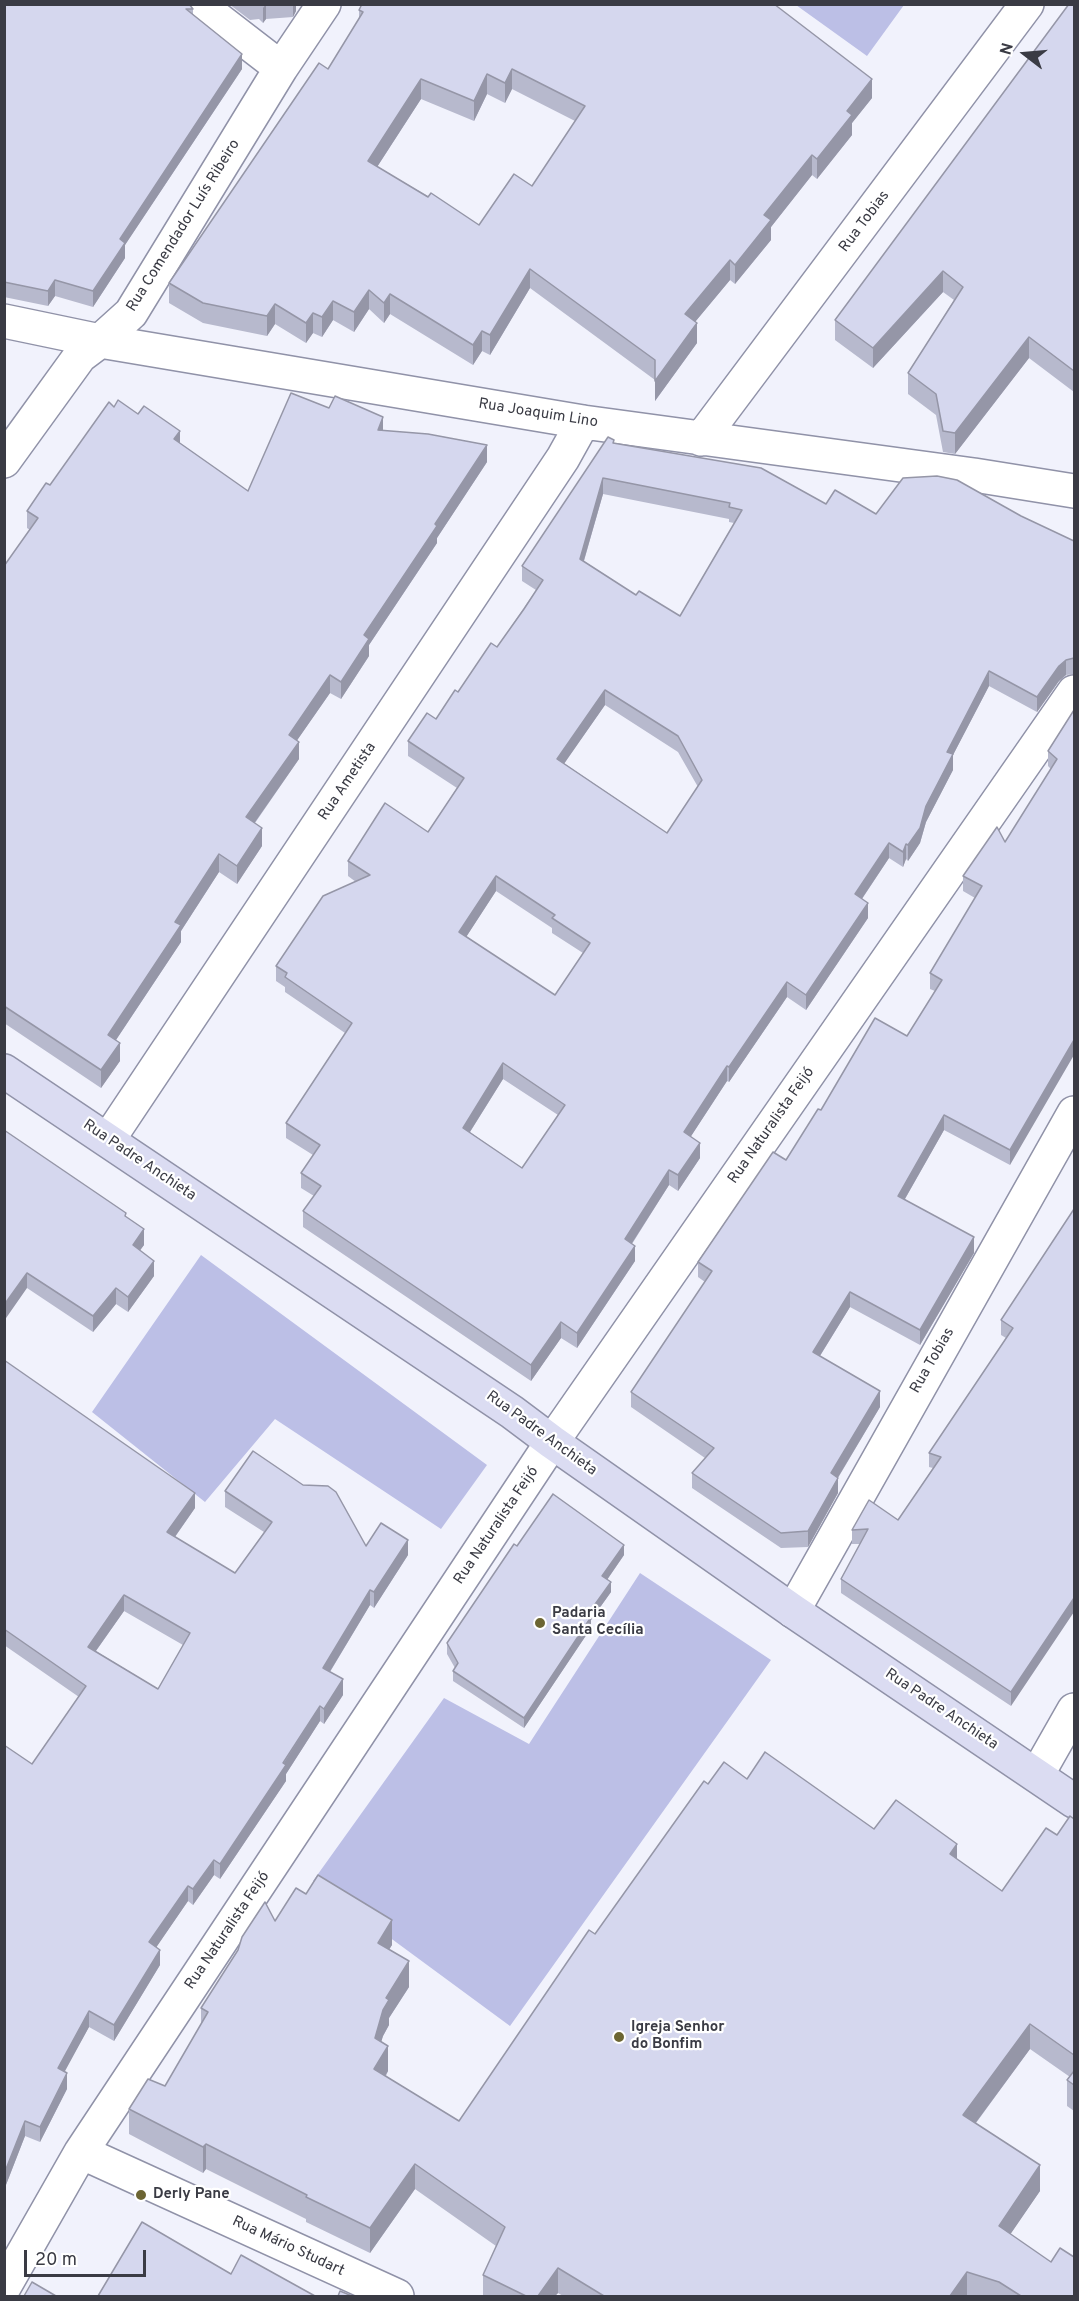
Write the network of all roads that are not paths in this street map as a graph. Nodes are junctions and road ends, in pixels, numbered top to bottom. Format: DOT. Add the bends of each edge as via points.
graph roads {
  1 [pos="198,4"];
  2 [pos="324,4"];
  3 [pos="1027,4"];
  4 [pos="281,68"];
  5 [pos="4,321"];
  6 [pos="100,341"];
  7 [pos="583,422"];
  8 [pos="701,439"];
  9 [pos="4,461"];
  10 [pos="1074,491"];
  11 [pos="1074,692"];
  12 [pos="4,1071"];
  13 [pos="1074,1113"];
  14 [pos="108,1140"];
  15 [pos="552,1442"];
  16 [pos="793,1611"];
  17 [pos="1074,1710"];
  18 [pos="1037,1775"];
  19 [pos="1074,1801"];
  20 [pos="81,2152"];
  21 [pos="4,2287"];
  22 [pos="397,2296"];
  1 -- 4 [label="street"];
  2 -- 4 [label="street, Rua Comendador Luís Ribeiro"];
  3 -- 8 [label="street, Rua Tobias"];
  4 -- 6 [label="street, Rua Comendador Luís Ribeiro" via="131,313"];
  5 -- 6 [label="street, Rua Joaquim Lino"];
  6 -- 7 [label="street, Rua Joaquim Lino"];
  6 -- 9 [label="street, Rua Comendador Luís Ribeiro" via="80,356"];
  7 -- 8 [label="street, Rua Joaquim Lino"];
  7 -- 14 [label="street, Rua Ametista"];
  8 -- 10 [label="street, Rua Joaquim Lino"];
  11 -- 15 [label="street, Rua Naturalista Feijó"];
  12 -- 14 [label="street, Rua Padre Anchieta"];
  13 -- 16 [label="street, Rua Tobias"];
  14 -- 15 [label="street, Rua Padre Anchieta"];
  15 -- 16 [label="street, Rua Padre Anchieta"];
  15 -- 20 [label="street, Rua Naturalista Feijó"];
  16 -- 18 [label="street, Rua Padre Anchieta"];
  17 -- 18 [label="street"];
  18 -- 19 [label="street, Rua Padre Anchieta"];
  20 -- 21 [label="street, Rua Naturalista Feijó"];
  20 -- 22 [label="street, Rua Mário Studart"];
}
